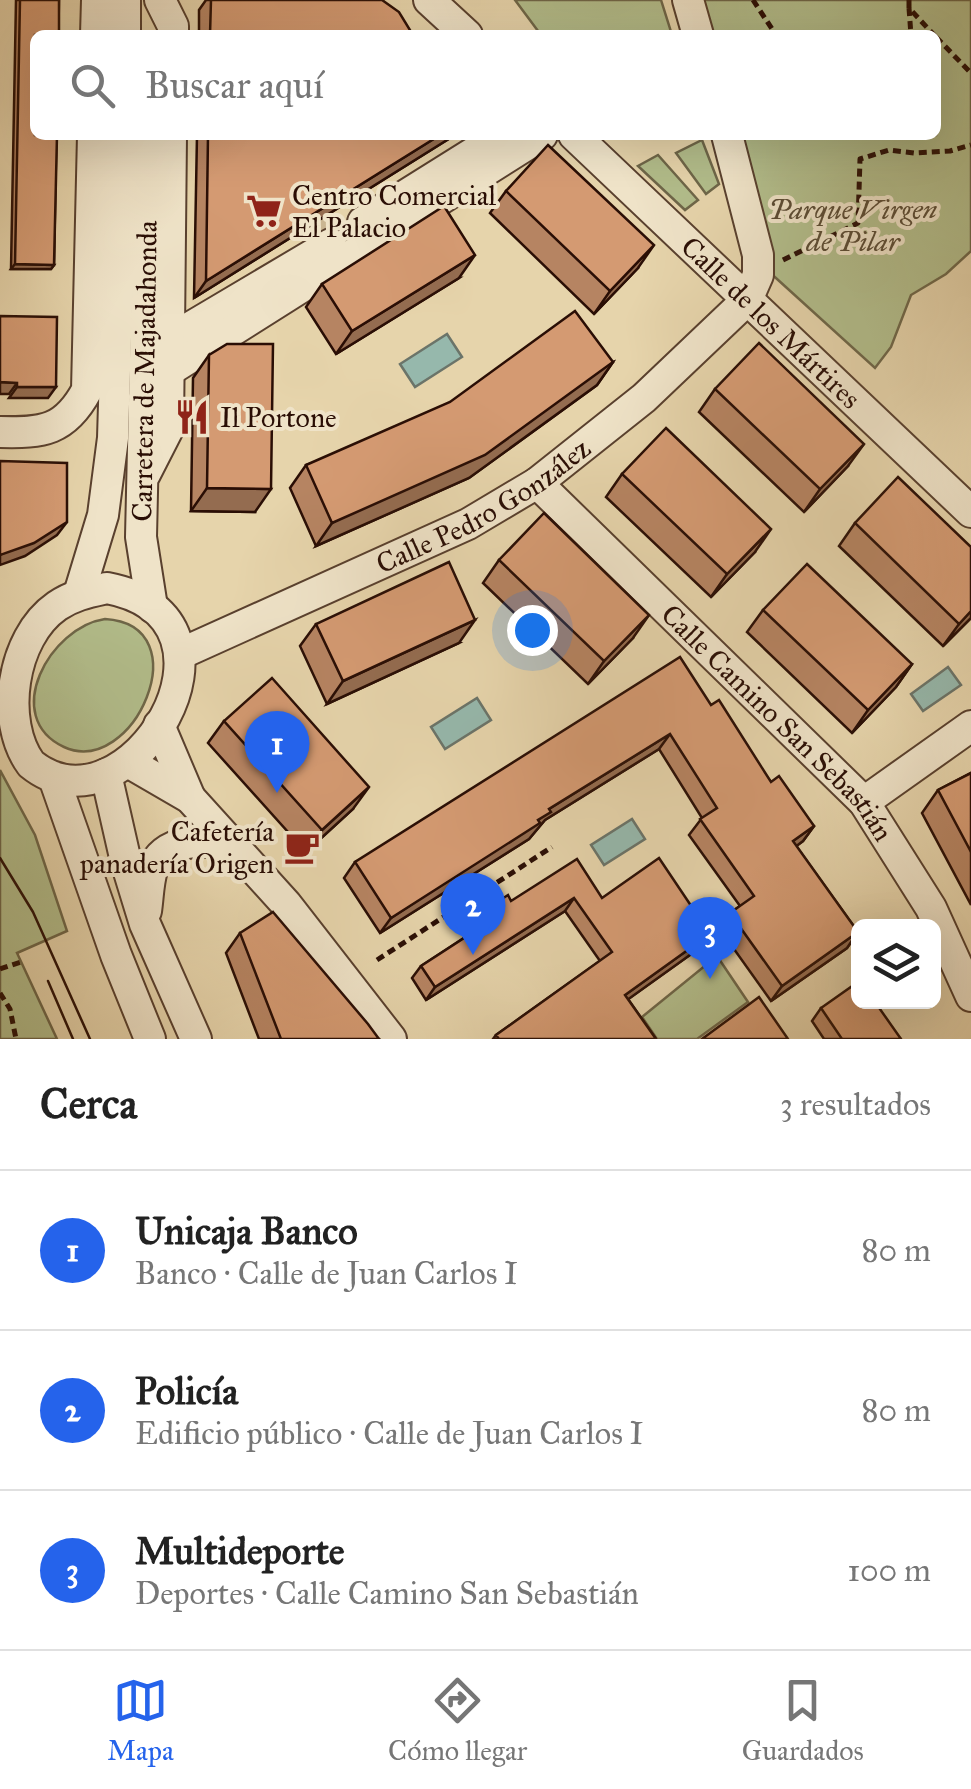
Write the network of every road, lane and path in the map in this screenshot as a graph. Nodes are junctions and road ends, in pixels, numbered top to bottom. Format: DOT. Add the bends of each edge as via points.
graph roads {
  1 [pos="97,0"];
  2 [pos="126,0"];
  3 [pos="156,0"];
  4 [pos="429,0"];
  5 [pos="688,0"];
  6 [pos="753,0"];
  7 [pos="909,4"];
  8 [pos="96,30"];
  9 [pos="124,30"];
  10 [pos="153,30"];
  11 [pos="173,30"];
  12 [pos="461,30"];
  13 [pos="697,30"];
  14 [pos="773,30"];
  15 [pos="911,30"];
  16 [pos="930,30"];
  17 [pos="941,42"];
  18 [pos="971,73"];
  19 [pos="93,140"];
  20 [pos="122,140"];
  21 [pos="150,140"];
  22 [pos="172,140"];
  23 [pos="494,140"];
  24 [pos="534,140"];
  25 [pos="579,140"];
  26 [pos="728,140"];
  27 [pos="971,145"];
  28 [pos="364,222"];
  29 [pos="330,244"];
  30 [pos="781,262"];
  31 [pos="89,276"];
  32 [pos="748,300"];
  33 [pos="117,335"];
  34 [pos="170,355"];
  35 [pos="0,432"];
  36 [pos="141,481"];
  37 [pos="536,484"];
  38 [pos="971,512"];
  39 [pos="79,594"];
  40 [pos="152,607"];
  41 [pos="10,646"];
  42 [pos="180,654"];
  43 [pos="3,718"];
  44 [pos="160,725"];
  45 [pos="971,726"];
  46 [pos="117,768"];
  47 [pos="54,778"];
  48 [pos="190,798"];
  49 [pos="864,802"];
  50 [pos="231,845"];
  51 [pos="552,847"];
  52 [pos="145,924"];
  53 [pos="377,960"];
  54 [pos="21,962"];
  55 [pos="0,968"];
  56 [pos="0,994"];
  57 [pos="971,996"];
  58 [pos="16,1039"];
  59 [pos="150,1039"];
  60 [pos="196,1039"];
  61 [pos="391,1039"];
  1 -- 8 [label="street"];
  2 -- 9 [label="street"];
  3 -- 10 [label="street"];
  3 -- 11 [label="street"];
  4 -- 12 [label="street"];
  5 -- 13 [label="street"];
  6 -- 14 [label="path"];
  7 -- 15 [label="path"];
  7 -- 16 [label="path"];
  17 -- 18 [label="path"];
  19 -- 31 [label="street"];
  20 -- 33 [label="street, Carretera de Majadahonda"];
  21 -- 36 [label="street, Carretera de Majadahonda"];
  22 -- 34 [label="street"];
  23 -- 28 [label="street"];
  24 -- 34 [label="street"];
  25 -- 32 [label="street, Calle de los Mártires"];
  26 -- 32 [label="street" via="758,255"];
  27 -- 30 [label="path" via="888,150 860,159 858,223"];
  29 -- 34 [label="street"];
  31 -- 33 [label="street"];
  31 -- 35 [label="street" via="88,377 77,408 47,430"];
  32 -- 37 [label="street, Calle Pedro González" via="644,398"];
  32 -- 38 [label="street, Calle de los Mártires"];
  33 -- 39 [label="street, Carretera de Majadahonda" via="102,515"];
  34 -- 36 [label="street" via="168,429"];
  36 -- 40 [label="street, Carretera de Majadahonda"];
  37 -- 42 [label="street, Calle Pedro González" via="468,524"];
  37 -- 49 [label="street, Calle Camino San Sebastián"];
  39 -- 40 [label="street" via="107,588"];
  39 -- 41 [label="street"];
  40 -- 42 [label="street" via="173,632"];
  41 -- 43 [label="street"];
  42 -- 44 [label="street" via="181,678"];
  43 -- 47 [label="street" via="29,762"];
  44 -- 46 [label="street"];
  44 -- 48 [label="street"];
  45 -- 49 [label="street"];
  46 -- 47 [label="street" via="73,782"];
  46 -- 48 [label="street"];
  46 -- 52 [label="street" via="126,862"];
  47 -- 59 [label="street"];
  48 -- 50 [label="street"];
  49 -- 57 [label="street, Calle Camino San Sebastián" via="931,908"];
  50 -- 52 [label="street" via="204,839 164,855 150,874"];
  50 -- 61 [label="street"];
  51 -- 53 [label="path"];
  52 -- 60 [label="street"];
  54 -- 55 [label="path"];
  56 -- 58 [label="path"];
}
